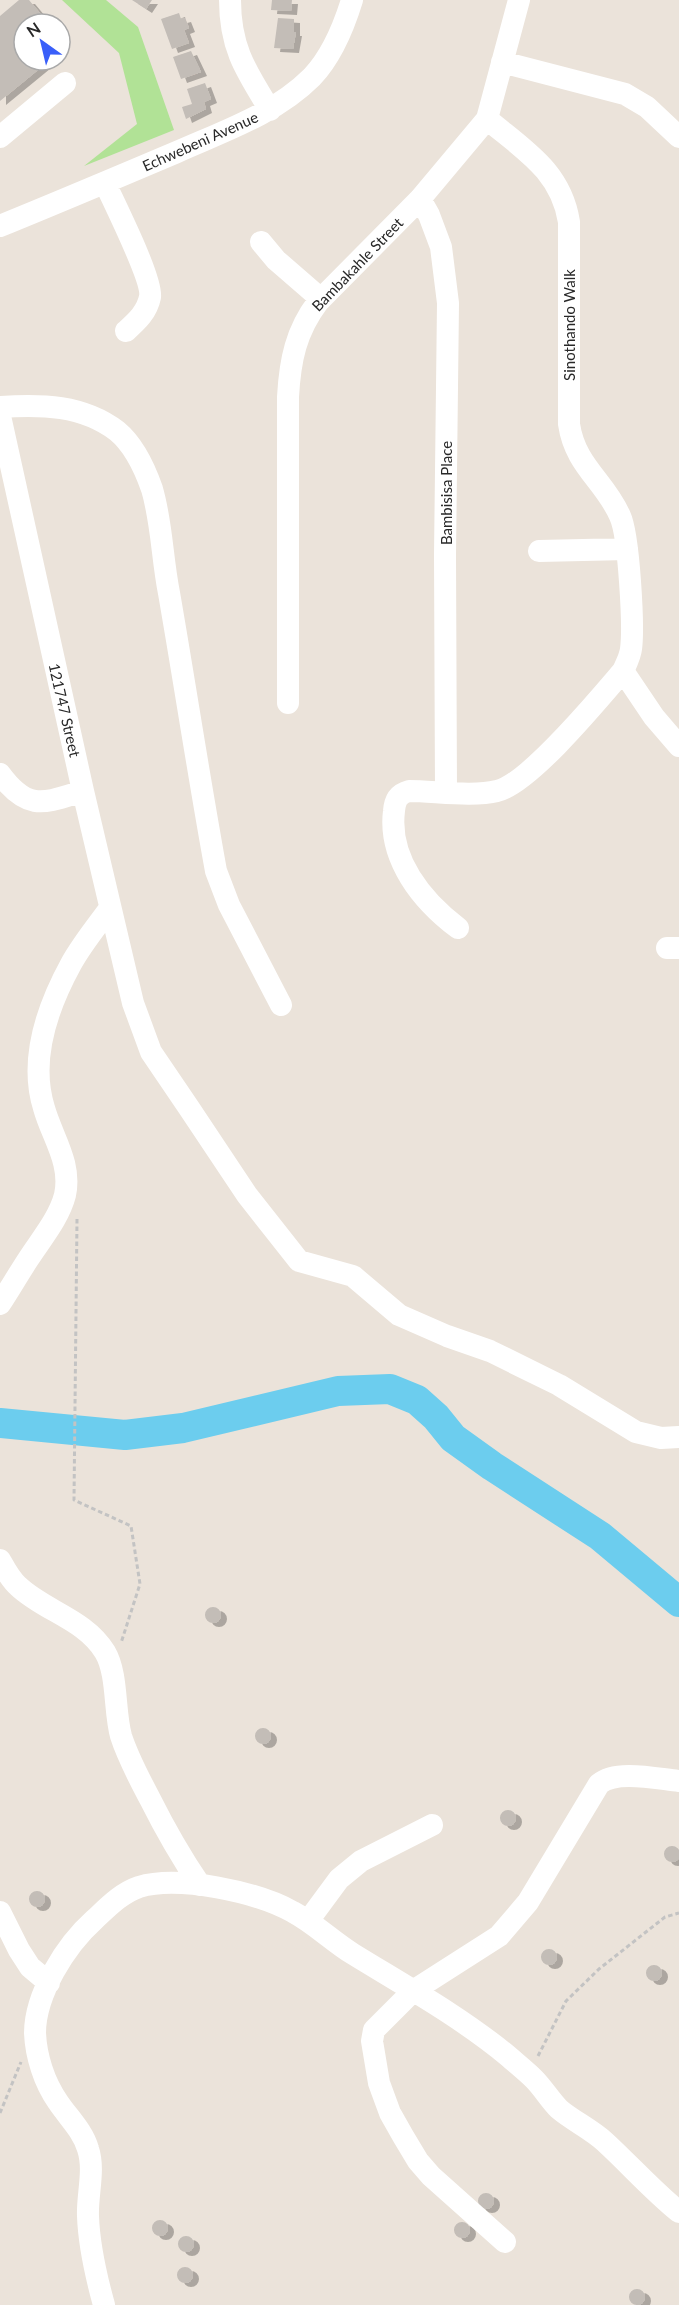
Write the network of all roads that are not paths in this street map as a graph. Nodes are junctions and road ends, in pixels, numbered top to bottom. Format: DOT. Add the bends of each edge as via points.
graph roads {
  1 [pos="230,0"];
  2 [pos="352,0"];
  3 [pos="519,0"];
  4 [pos="502,62"];
  5 [pos="65,83"];
  6 [pos="270,110"];
  7 [pos="487,119"];
  8 [pos="0,137"];
  9 [pos="679,137"];
  10 [pos="105,183"];
  11 [pos="420,199"];
  12 [pos="0,226"];
  13 [pos="261,242"];
  14 [pos="321,299"];
  15 [pos="126,331"];
  16 [pos="0,407"];
  17 [pos="0,416"];
  18 [pos="627,549"];
  19 [pos="539,551"];
  20 [pos="622,671"];
  21 [pos="288,703"];
  22 [pos="679,746"];
  23 [pos="0,774"];
  24 [pos="83,791"];
  25 [pos="446,791"];
  26 [pos="110,908"];
  27 [pos="458,928"];
  28 [pos="281,1005"];
  29 [pos="0,1304"];
  30 [pos="679,1437"];
  31 [pos="0,1560"];
  32 [pos="24,1591"];
  33 [pos="0,1592"];
  34 [pos="679,1781"];
  35 [pos="432,1825"];
  36 [pos="200,1885"];
  37 [pos="0,1912"];
  38 [pos="308,1921"];
  39 [pos="49,1983"];
  40 [pos="413,1991"];
  41 [pos="679,2211"];
  42 [pos="505,2242"];
  43 [pos="104,2305"];
  1 -- 6 [label="street" via="238,54"];
  2 -- 6 [label="street, Echwebeni Avenue" via="314,75"];
  3 -- 4 [label="street, Bambakahle Street"];
  4 -- 7 [label="street, Bambakahle Street"];
  4 -- 9 [label="street" via="625,94 647,107"];
  5 -- 8 [label="street"];
  6 -- 10 [label="street, Echwebeni Avenue"];
  7 -- 11 [label="street, Bambakahle Street"];
  7 -- 18 [label="street, Sinothando Walk" via="546,170 566,205 571,437 582,460 621,516"];
  10 -- 12 [label="street, Echwebeni Avenue"];
  10 -- 15 [label="street" via="151,294 140,319"];
  11 -- 14 [label="street, Bambakahle Street"];
  11 -- 25 [label="street, Bambisisa Place" via="441,247 448,303"];
  13 -- 14 [label="street"];
  14 -- 21 [label="street, Bambakahle Street" via="300,330 289,376"];
  16 -- 28 [label="street" via="35,404 98,419 118,432 141,463 158,514 216,871 229,905"];
  17 -- 24 [label="street, 121747 Street"];
  18 -- 19 [label="street"];
  18 -- 20 [label="street, Sinothando Walk" via="632,636"];
  20 -- 22 [label="street"];
  20 -- 25 [label="street, Sinothando Walk" via="567,734 517,782 496,792"];
  23 -- 24 [label="street" via="16,792 37,802"];
  24 -- 26 [label="street, 121747 Street"];
  25 -- 27 [label="street, Sinothando Walk" via="403,792 394,810 393,825 396,848 422,896"];
  26 -- 29 [label="street" via="61,984 40,1046 39,1087 66,1169 65,1194 49,1230"];
  26 -- 30 [label="street, 121747 Street" via="133,1003 151,1052 247,1195 299,1261 353,1276 399,1315 559,1385 636,1432"];
  31 -- 32 [label="street"];
  32 -- 33 [label="street"];
  32 -- 36 [label="street" via="84,1629 106,1654 126,1750 178,1854"];
  34 -- 40 [label="street" via="638,1776 604,1780 528,1902 499,1936"];
  35 -- 38 [label="street" via="361,1861 339,1879"];
  36 -- 38 [label="street" via="277,1904"];
  36 -- 39 [label="street" via="158,1884 125,1894 83,1929"];
  37 -- 39 [label="street" via="30,1967"];
  38 -- 40 [label="street" via="338,1945"];
  39 -- 43 [label="street" via="35,2031 38,2058 56,2100 89,2151 88,2216"];
  40 -- 41 [label="street" via="481,2035 528,2074 560,2110 604,2142"];
  40 -- 42 [label="street" via="374,2030 372,2041 379,2083 390,2113 418,2161"];
}
